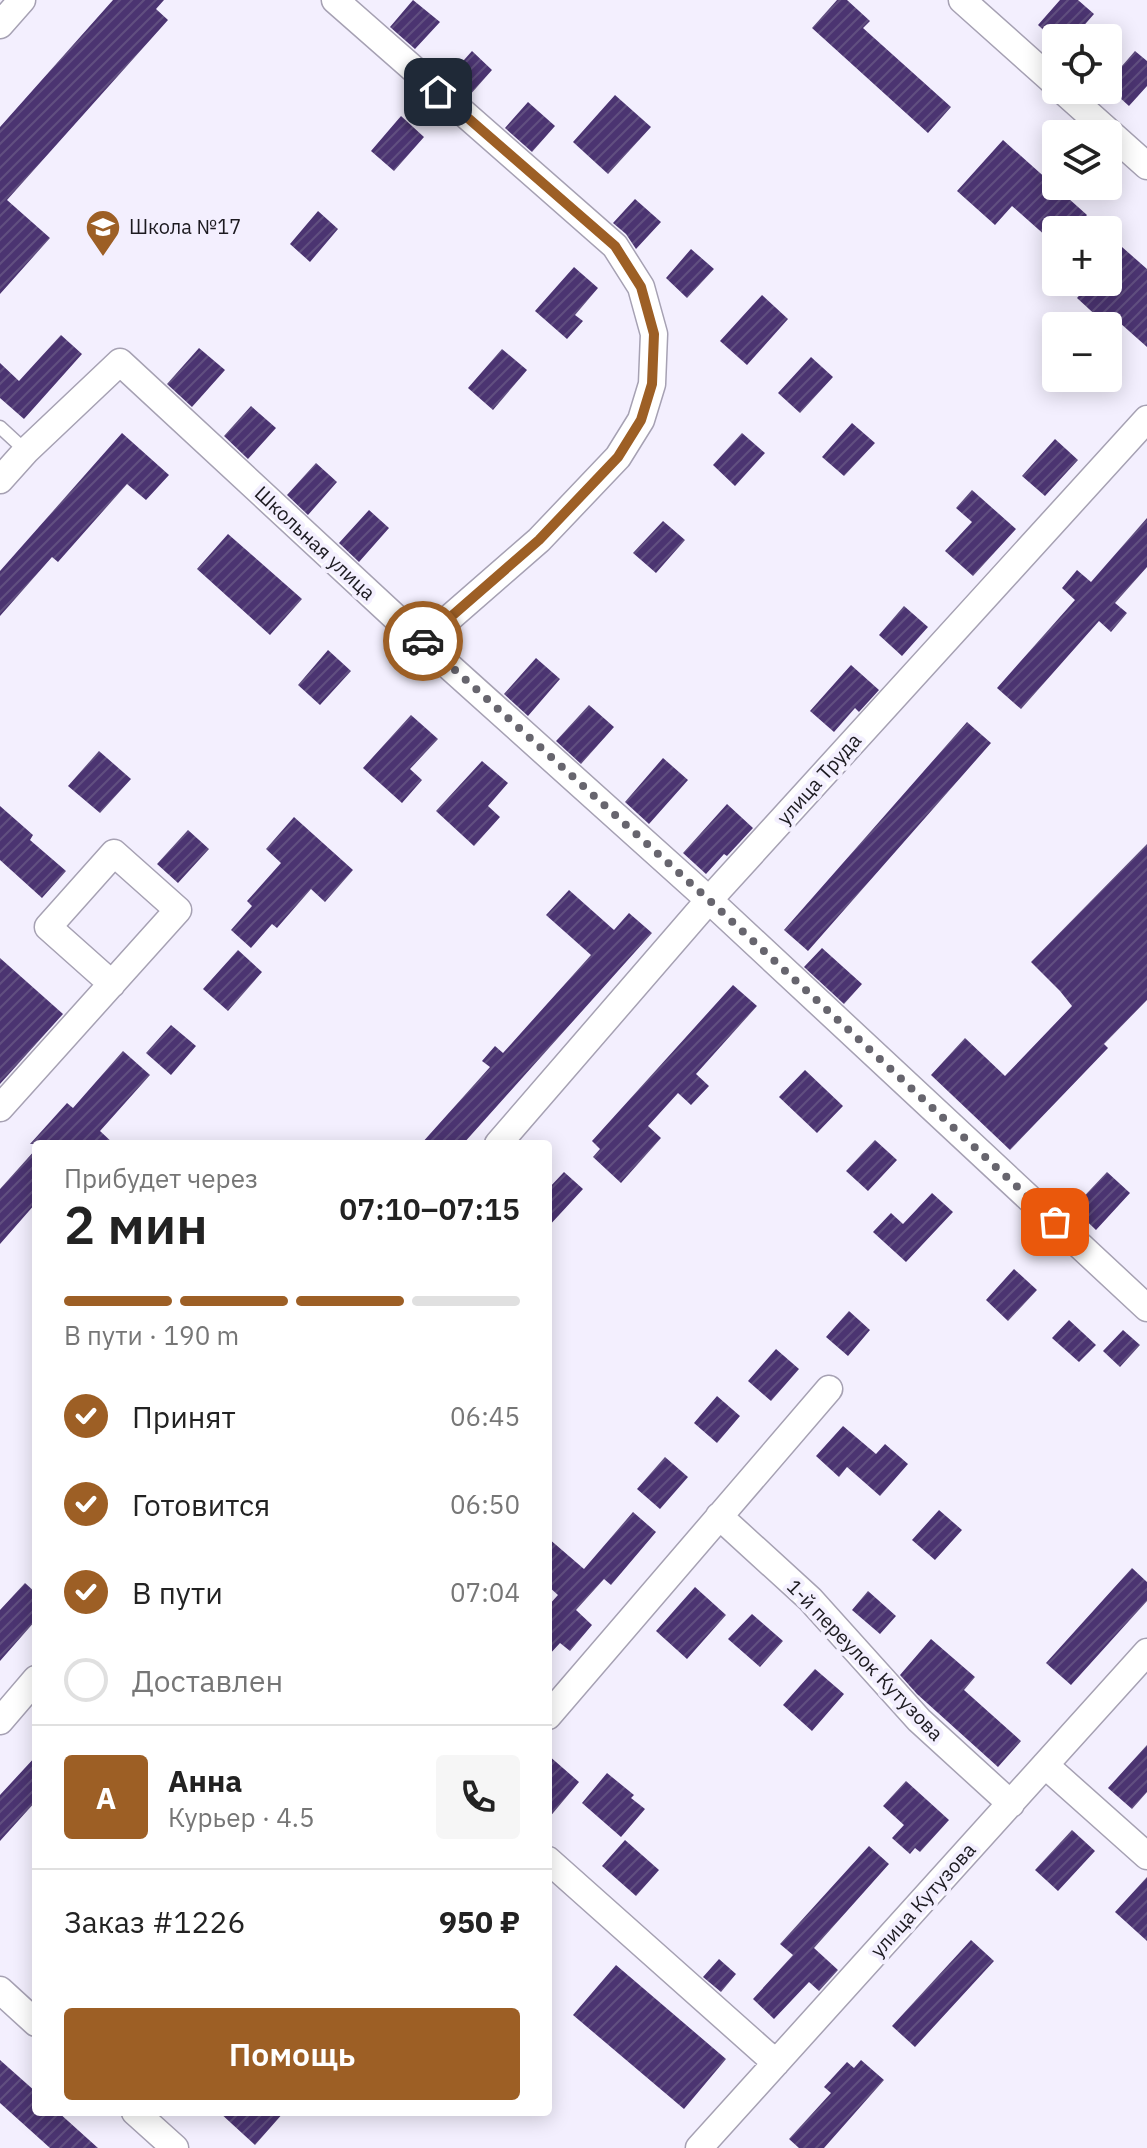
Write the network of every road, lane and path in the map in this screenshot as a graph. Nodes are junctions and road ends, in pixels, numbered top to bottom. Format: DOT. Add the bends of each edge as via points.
graph roads {
  1 [pos="22,0"];
  2 [pos="335,0"];
  3 [pos="962,0"];
  4 [pos="0,25"];
  5 [pos="1042,71"];
  6 [pos="1078,104"];
  7 [pos="1147,166"];
  8 [pos="1147,419"];
  9 [pos="0,427"];
  10 [pos="26,451"];
  11 [pos="0,480"];
  12 [pos="422,642"];
  13 [pos="709,900"];
  14 [pos="112,984"];
  15 [pos="0,1108"];
  16 [pos="501,1140"];
  17 [pos="1147,1308"];
  18 [pos="829,1389"];
  19 [pos="719,1516"];
  20 [pos="1147,1652"];
  21 [pos="32,1684"];
  22 [pos="552,1711"];
  23 [pos="0,1721"];
  24 [pos="1045,1765"];
  25 [pos="1011,1804"];
  26 [pos="1147,1856"];
  27 [pos="552,1864"];
  28 [pos="0,1990"];
  29 [pos="32,2019"];
  30 [pos="776,2063"];
  31 [pos="139,2116"];
  32 [pos="175,2148"];
  33 [pos="699,2148"];
  1 -- 4 [label="street"];
  2 -- 12 [label="street" via="615,246 641,287 654,334 652,384 641,420 618,457 539,540"];
  3 -- 5 [label="street"];
  6 -- 7 [label="street"];
  8 -- 13 [label="street, улица Труда"];
  9 -- 10 [label="lane"];
  10 -- 11 [label="street"];
  10 -- 12 [label="street, Школьная улица" via="120,362"];
  12 -- 13 [label="street, Школьная улица"];
  13 -- 16 [label="street, улица Труда"];
  13 -- 17 [label="street, Школьная улица"];
  14 -- 14 [label="street" via="178,910 114,853 48,927"];
  14 -- 15 [label="street"];
  18 -- 19 [label="street"];
  19 -- 22 [label="street"];
  19 -- 25 [label="street, 1-й переулок Кутузова" via="810,1599 919,1720"];
  20 -- 24 [label="street, улица Кутузова"];
  21 -- 23 [label="street"];
  24 -- 25 [label="street, улица Кутузова"];
  24 -- 26 [label="street"];
  25 -- 30 [label="street, улица Кутузова"];
  27 -- 30 [label="street"];
  28 -- 29 [label="street"];
  30 -- 33 [label="street, улица Кутузова"];
  31 -- 32 [label="street"];
}
